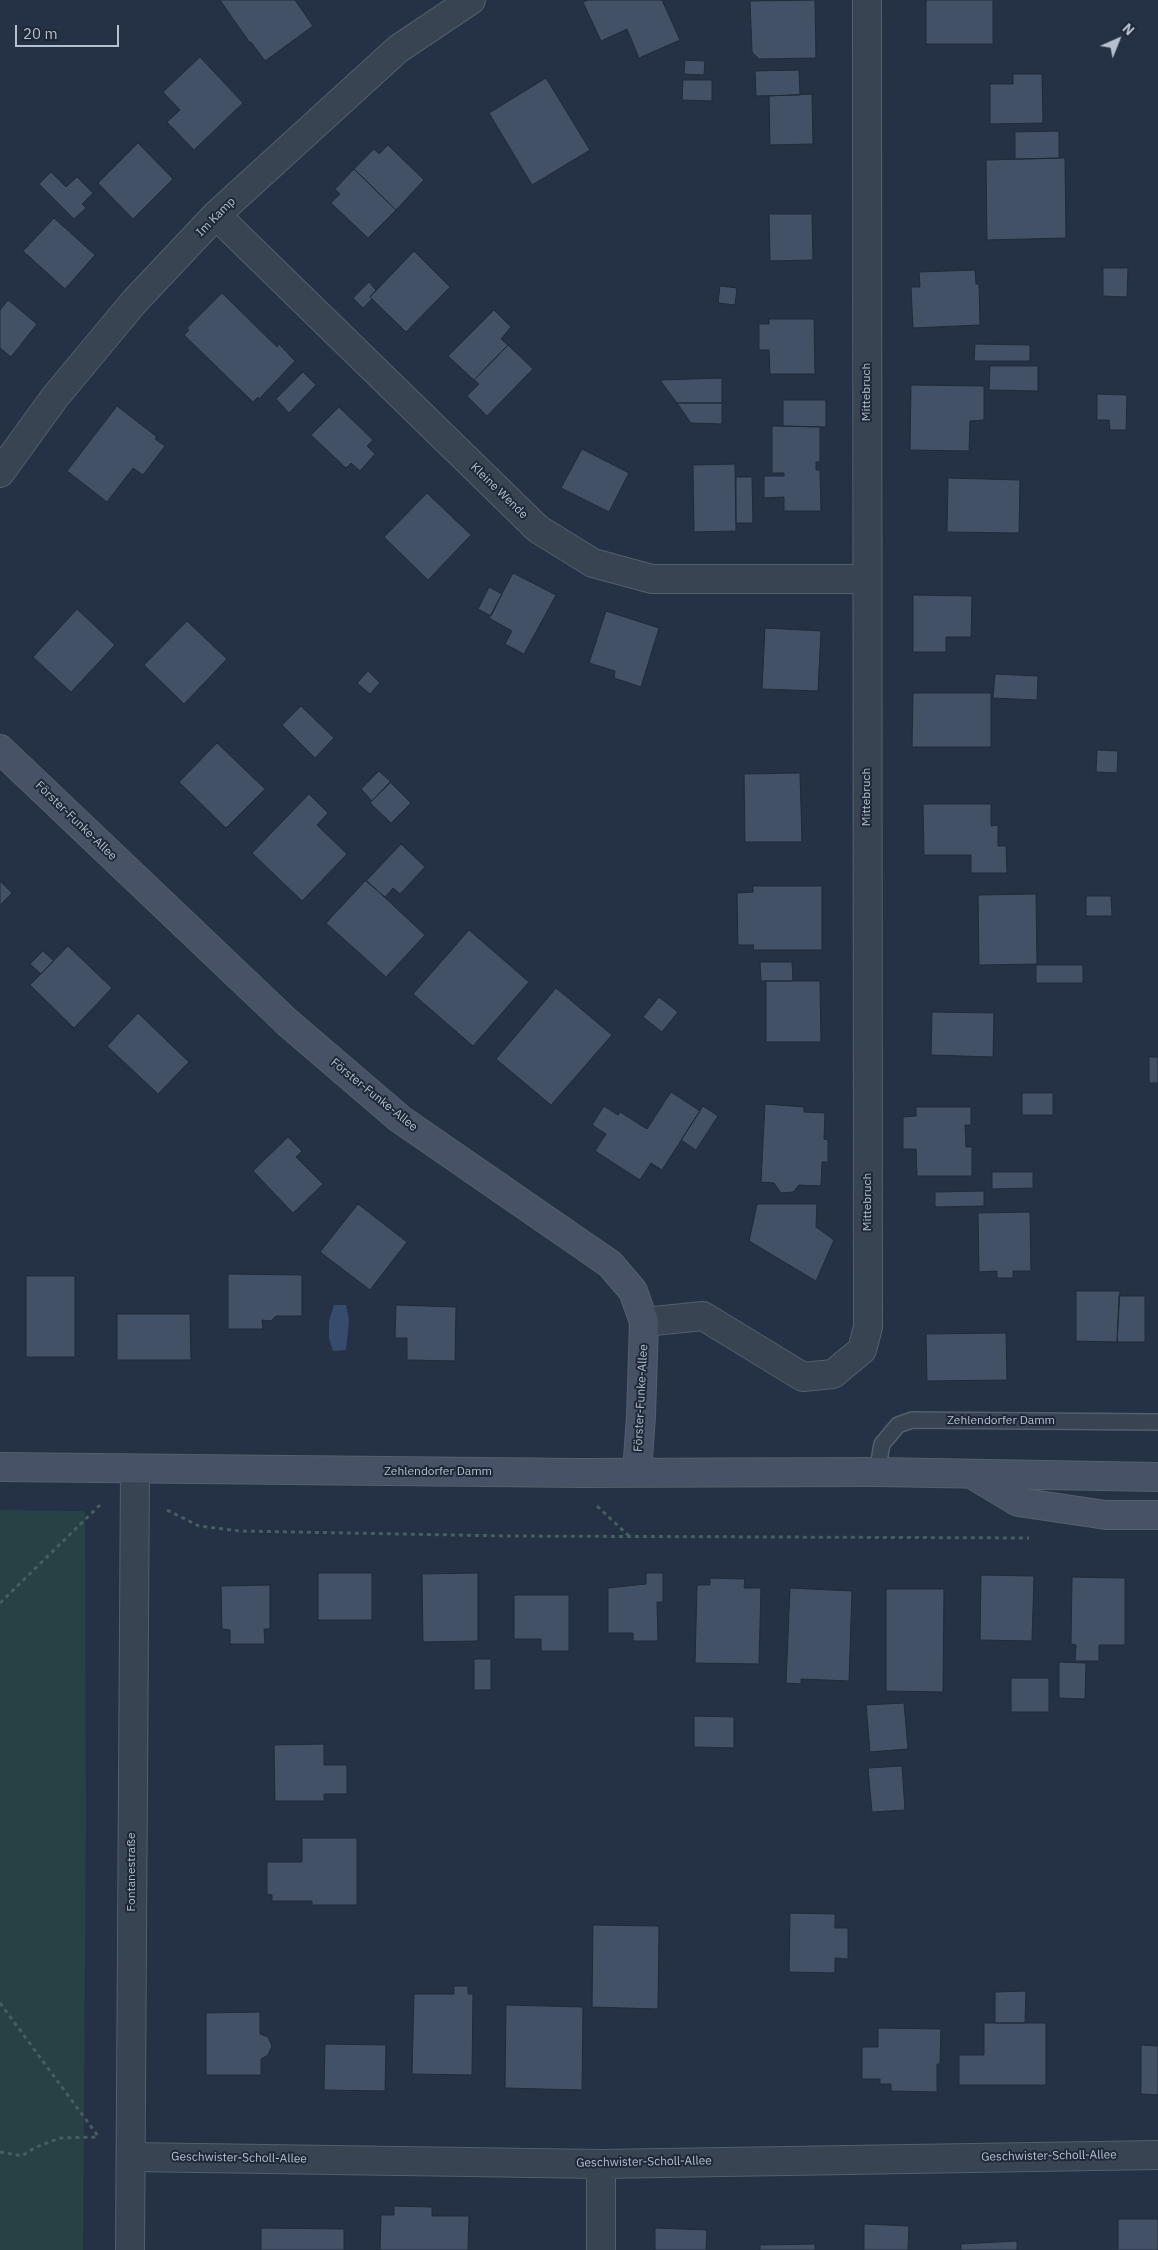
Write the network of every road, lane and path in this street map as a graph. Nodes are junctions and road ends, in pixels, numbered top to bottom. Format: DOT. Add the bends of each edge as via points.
graph roads {
  1 [pos="471,0"];
  2 [pos="867,0"];
  3 [pos="216,215"];
  4 [pos="0,473"];
  5 [pos="867,579"];
  6 [pos="0,749"];
  7 [pos="644,1322"];
  8 [pos="1158,1422"];
  9 [pos="0,1467"];
  10 [pos="877,1472"];
  11 [pos="637,1473"];
  12 [pos="972,1474"];
  13 [pos="1158,1477"];
  14 [pos="125,1487"];
  15 [pos="98,1498"];
  16 [pos="594,1503"];
  17 [pos="1158,1515"];
  18 [pos="630,1536"];
  19 [pos="1039,1538"];
  20 [pos="0,1603"];
  21 [pos="0,2003"];
  22 [pos="0,2152"];
  23 [pos="1158,2155"];
  24 [pos="131,2158"];
  25 [pos="601,2164"];
  26 [pos="130,2250"];
  27 [pos="601,2250"];
  1 -- 3 [label="street, Im Kamp" via="398,49"];
  2 -- 5 [label="street, Mittebruch"];
  3 -- 4 [label="street, Im Kamp" via="128,309 55,397"];
  3 -- 5 [label="street, Kleine Wende" via="538,529 593,563 652,579"];
  5 -- 7 [label="street, Mittebruch" via="868,1327 862,1350 833,1374 803,1377 703,1316"];
  6 -- 7 [label="street, Förster-Funke-Allee" via="288,1023 400,1119 610,1264 633,1291"];
  7 -- 11 [label="street, Förster-Funke-Allee"];
  8 -- 10 [label="lane, Zehlendorfer Damm" via="912,1420 898,1425 882,1444"];
  9 -- 14 [label="street, Zehlendorfer Damm"];
  10 -- 11 [label="street, Zehlendorfer Damm"];
  10 -- 12 [label="street, Zehlendorfer Damm"];
  11 -- 14 [label="street, Zehlendorfer Damm"];
  12 -- 13 [label="street, Zehlendorfer Damm"];
  12 -- 17 [label="street" via="1018,1502 1106,1515"];
  14 -- 15 [label="path"];
  14 -- 18 [label="path" via="199,1526 240,1531"];
  14 -- 20 [label="path"];
  14 -- 24 [label="street, Fontanestraße"];
  16 -- 18 [label="path"];
  18 -- 19 [label="path"];
  21 -- 22 [label="path" via="98,2137 60,2138 22,2156"];
  23 -- 25 [label="street, Geschwister-Scholl-Allee"];
  24 -- 25 [label="street, Geschwister-Scholl-Allee"];
  24 -- 26 [label="street, Fontanestraße"];
  25 -- 27 [label="street"];
}
